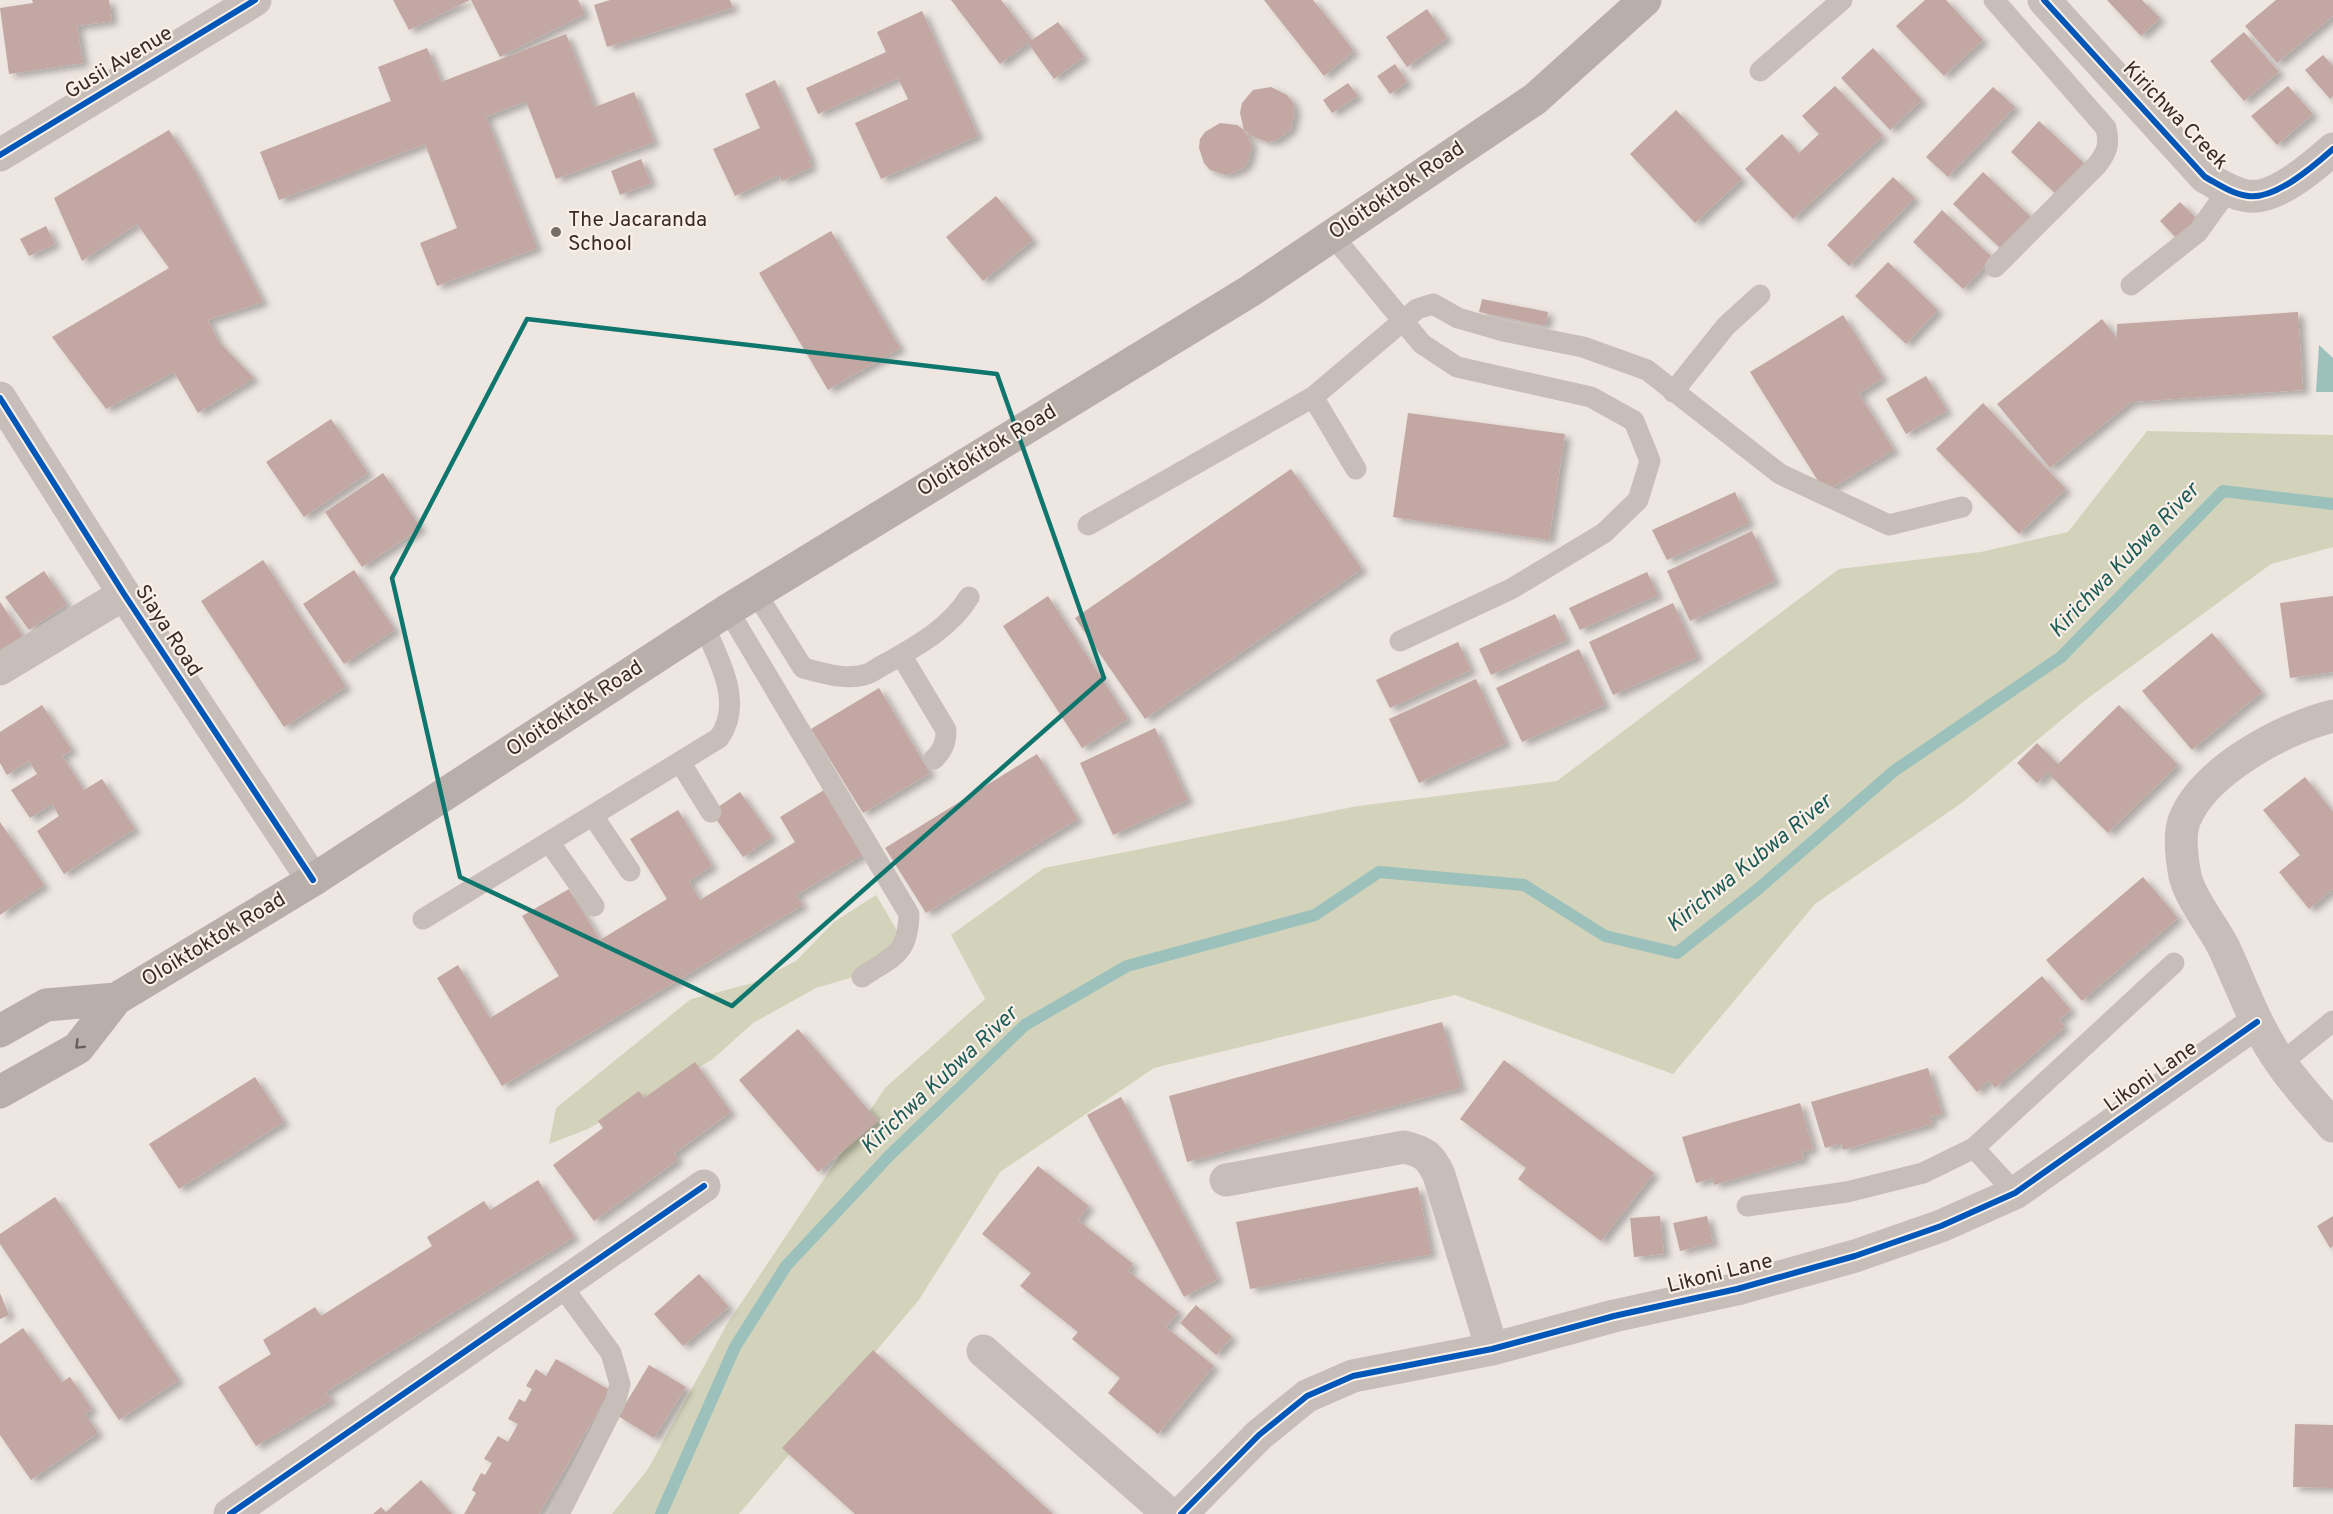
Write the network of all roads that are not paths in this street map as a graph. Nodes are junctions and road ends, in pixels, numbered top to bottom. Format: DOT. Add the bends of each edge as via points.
graph roads {
  1 [pos="255,0"];
  2 [pos="1645,0"];
  3 [pos="1842,0"];
  4 [pos="1994,0"];
  5 [pos="2044,0"];
  6 [pos="1760,71"];
  7 [pos="2,147"];
  8 [pos="2333,149"];
  9 [pos="2228,190"];
  10 [pos="1332,235"];
  11 [pos="1995,267"];
  12 [pos="2131,285"];
  13 [pos="1760,295"];
  14 [pos="1403,321"];
  15 [pos="1673,392"];
  16 [pos="1313,397"];
  17 [pos="0,398"];
  18 [pos="1356,469"];
  19 [pos="1962,507"];
  20 [pos="1088,525"];
  21 [pos="756,593"];
  22 [pos="124,594"];
  23 [pos="969,597"];
  24 [pos="716,618"];
  25 [pos="1400,641"];
  26 [pos="901,655"];
  27 [pos="0,669"];
  28 [pos="2333,716"];
  29 [pos="934,759"];
  30 [pos="680,762"];
  31 [pos="711,812"];
  32 [pos="593,816"];
  33 [pos="549,843"];
  34 [pos="630,872"];
  35 [pos="313,880"];
  36 [pos="594,906"];
  37 [pos="423,919"];
  38 [pos="2174,963"];
  39 [pos="862,977"];
  40 [pos="116,999"];
  41 [pos="2333,1021"];
  42 [pos="2257,1022"];
  43 [pos="0,1031"];
  44 [pos="2281,1063"];
  45 [pos="0,1092"];
  46 [pos="2333,1126"];
  47 [pos="1974,1148"];
  48 [pos="1226,1180"];
  49 [pos="704,1186"];
  50 [pos="2015,1192"];
  51 [pos="1747,1206"];
  52 [pos="561,1285"];
  53 [pos="1492,1349"];
  54 [pos="983,1352"];
  55 [pos="230,1514"];
  56 [pos="559,1514"];
  57 [pos="1169,1514"];
  58 [pos="1181,1514"];
  1 -- 7 [label="street, Gusii Avenue"];
  2 -- 10 [label="main road, Oloitokitok Road" via="1535,99"];
  3 -- 6 [label="lane"];
  4 -- 11 [label="lane" via="2106,129 2109,140 2107,152 2097,165"];
  5 -- 9 [label="street, Kirichwa Creek" via="2205,177"];
  8 -- 9 [label="street, Kirichwa Creek" via="2270,194 2249,196"];
  9 -- 12 [label="lane" via="2198,232"];
  10 -- 14 [label="lane"];
  10 -- 21 [label="main road, Oloitokitok Road" via="1250,291"];
  13 -- 15 [label="lane" via="1726,326"];
  14 -- 15 [label="lane" via="1417,309 1433,304 1458,318 1583,347 1647,370"];
  14 -- 16 [label="lane"];
  14 -- 25 [label="lane" via="1422,344 1456,367 1591,398 1634,421 1650,461 1638,500 1604,533 1511,589"];
  15 -- 19 [label="lane" via="1780,474 1889,525"];
  16 -- 18 [label="lane"];
  16 -- 20 [label="lane"];
  17 -- 22 [label="street, Siaya Road"];
  21 -- 24 [label="main road, Oloitokitok Road"];
  21 -- 26 [label="lane" via="803,668 837,677 866,674"];
  22 -- 27 [label="street"];
  22 -- 35 [label="street, Siaya Road"];
  23 -- 26 [label="lane" via="961,611 944,626"];
  24 -- 30 [label="lane" via="729,696 725,729 719,738"];
  24 -- 35 [label="main road, Oloitokitok Road"];
  24 -- 39 [label="lane" via="909,914 908,932 900,952"];
  26 -- 29 [label="lane" via="946,730 942,752"];
  28 -- 42 [label="street" via="2269,741 2238,761 2203,791 2184,822 2186,878"];
  30 -- 31 [label="lane"];
  30 -- 32 [label="lane"];
  32 -- 33 [label="lane"];
  32 -- 34 [label="lane"];
  33 -- 36 [label="lane"];
  33 -- 37 [label="lane"];
  35 -- 40 [label="main road, Oloiktoktok Road"];
  38 -- 47 [label="lane"];
  40 -- 43 [label="main road, Oloiktoktok Road" via="46,1005"];
  40 -- 45 [label="main road, Oloiktoktok Road, one-way" via="78,1048"];
  41 -- 44 [label="lane"];
  42 -- 44 [label="street"];
  42 -- 50 [label="street, Likoni Lane"];
  44 -- 46 [label="street"];
  47 -- 50 [label="lane"];
  47 -- 51 [label="lane" via="1923,1173 1847,1192"];
  48 -- 53 [label="street" via="1404,1147 1421,1151 1432,1160 1439,1175"];
  49 -- 52 [label="street"];
  50 -- 53 [label="street, Likoni Lane" via="1941,1226 1855,1256"];
  52 -- 55 [label="street"];
  52 -- 56 [label="lane" via="611,1353 620,1384 615,1403"];
  53 -- 58 [label="street, Likoni Lane" via="1353,1376 1307,1396 1259,1435"];
  54 -- 57 [label="street"];
}
